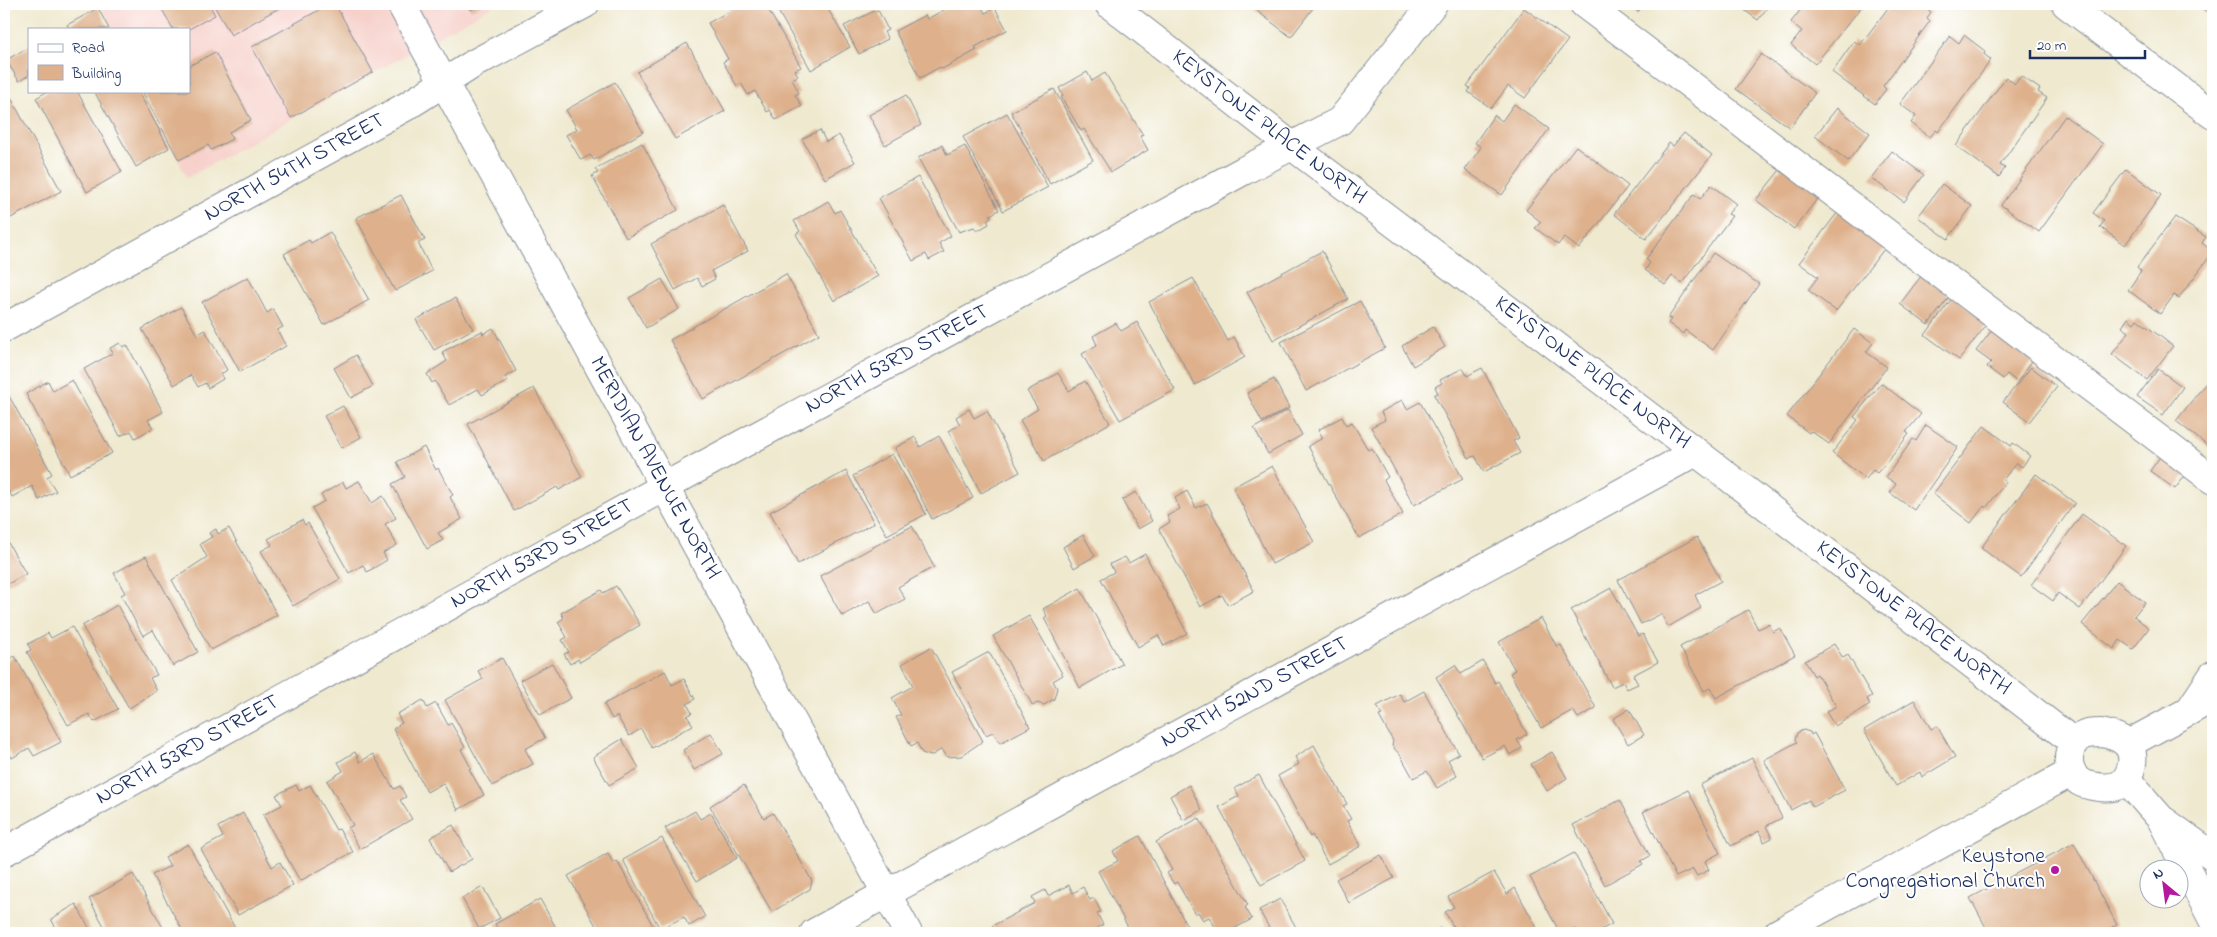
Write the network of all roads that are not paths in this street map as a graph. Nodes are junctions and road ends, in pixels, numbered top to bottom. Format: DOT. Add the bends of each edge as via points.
graph roads {
  1 [pos="401,4"];
  2 [pos="585,4"];
  3 [pos="1109,4"];
  4 [pos="1433,4"];
  5 [pos="1584,4"];
  6 [pos="2066,4"];
  7 [pos="445,82"];
  8 [pos="2213,115"];
  9 [pos="1292,146"];
  10 [pos="4,328"];
  11 [pos="1696,452"];
  12 [pos="2213,480"];
  13 [pos="663,488"];
  14 [pos="2213,675"];
  15 [pos="2213,698"];
  16 [pos="2188,712"];
  17 [pos="2075,743"];
  18 [pos="2128,744"];
  19 [pos="2072,772"];
  20 [pos="2126,779"];
  21 [pos="2161,819"];
  22 [pos="4,852"];
  23 [pos="2213,856"];
  24 [pos="886,892"];
  25 [pos="2213,920"];
  26 [pos="814,933"];
  27 [pos="908,933"];
  28 [pos="1778,933"];
  1 -- 7 [label="street, MERIDIAN AVENUE NORTH"];
  2 -- 7 [label="street, NORTH 54TH STREET"];
  3 -- 9 [label="street, KEYSTONE PLACE NORTH"];
  4 -- 9 [label="street" via="1340,121"];
  5 -- 12 [label="street"];
  6 -- 8 [label="street"];
  7 -- 10 [label="street, NORTH 54TH STREET"];
  7 -- 13 [label="street, MERIDIAN AVENUE NORTH"];
  9 -- 11 [label="street, KEYSTONE PLACE NORTH"];
  9 -- 13 [label="street, NORTH 53RD STREET"];
  11 -- 17 [label="street, KEYSTONE PLACE NORTH"];
  11 -- 24 [label="street, NORTH 52ND STREET"];
  13 -- 22 [label="street, NORTH 53RD STREET"];
  13 -- 24 [label="street, MERIDIAN AVENUE NORTH"];
  14 -- 16 [label="street"];
  15 -- 16 [label="street"];
  16 -- 18 [label="street"];
  17 -- 18 [label="street" via="2079,738 2102,733 2114,735"];
  17 -- 19 [label="street" via="2069,756"];
  18 -- 20 [label="street" via="2132,760"];
  19 -- 20 [label="street" via="2080,782 2092,786 2112,787"];
  19 -- 28 [label="street"];
  20 -- 21 [label="street"];
  21 -- 23 [label="street"];
  21 -- 25 [label="street"];
  24 -- 26 [label="street, NORTH 52ND STREET"];
  24 -- 27 [label="street, MERIDIAN AVENUE NORTH"];
}
